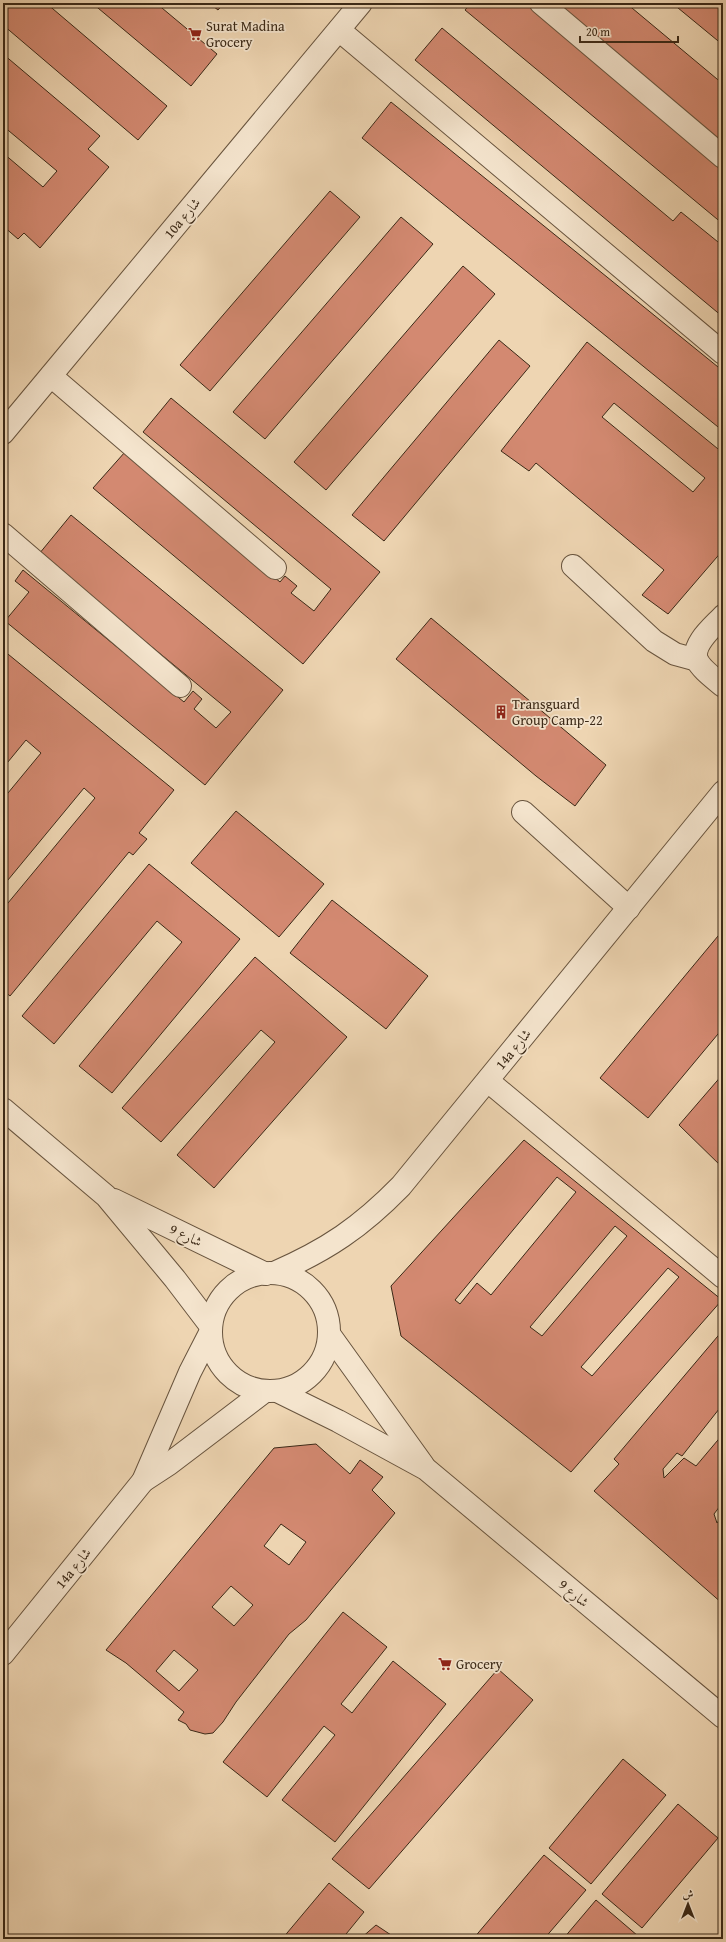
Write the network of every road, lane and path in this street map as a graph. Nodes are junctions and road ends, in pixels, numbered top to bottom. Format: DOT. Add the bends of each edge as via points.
graph roads {
  1 [pos="361,3"];
  2 [pos="541,3"];
  3 [pos="339,30"];
  4 [pos="723,157"];
  5 [pos="723,353"];
  6 [pos="51,376"];
  7 [pos="3,433"];
  8 [pos="3,534"];
  9 [pos="573,566"];
  10 [pos="275,568"];
  11 [pos="723,616"];
  12 [pos="697,660"];
  13 [pos="180,686"];
  14 [pos="723,686"];
  15 [pos="723,792"];
  16 [pos="523,812"];
  17 [pos="629,908"];
  18 [pos="488,1081"];
  19 [pos="3,1109"];
  20 [pos="106,1196"];
  21 [pos="270,1273"];
  22 [pos="723,1277"];
  23 [pos="210,1329"];
  24 [pos="330,1334"];
  25 [pos="271,1391"];
  26 [pos="426,1469"];
  27 [pos="143,1481"];
  28 [pos="3,1654"];
  29 [pos="723,1717"];
  1 -- 3 [label="street, 10a شارع"];
  2 -- 4 [label="street"];
  3 -- 5 [label="street"];
  3 -- 6 [label="street, 10a شارع"];
  6 -- 7 [label="street, 10a شارع"];
  6 -- 10 [label="street"];
  8 -- 13 [label="street"];
  9 -- 12 [label="street" via="654,641 675,654"];
  11 -- 12 [label="street" via="696,648"];
  12 -- 14 [label="street"];
  15 -- 17 [label="street, 14a شارع"];
  16 -- 17 [label="street"];
  17 -- 18 [label="street, 14a شارع"];
  18 -- 21 [label="street, 14a شارع" via="401,1186 359,1226 304,1260"];
  18 -- 22 [label="street"];
  19 -- 20 [label="street, شارع 9"];
  20 -- 21 [label="street, شارع 9"];
  20 -- 23 [label="street, شارع 9" via="170,1273"];
  21 -- 23 [label="street" via="253,1275 234,1285 219,1300"];
  21 -- 24 [label="street" via="295,1278 314,1292 326,1311"];
  23 -- 25 [label="street" via="214,1354 226,1372 243,1385"];
  23 -- 27 [label="street, 14a شارع"];
  24 -- 25 [label="street" via="324,1357 310,1376 289,1388"];
  24 -- 26 [label="street, شارع 9"];
  25 -- 26 [label="street, شارع 9" via="338,1421"];
  25 -- 27 [label="street, 14a شارع"];
  26 -- 29 [label="street, شارع 9"];
  27 -- 28 [label="street, 14a شارع"];
}
